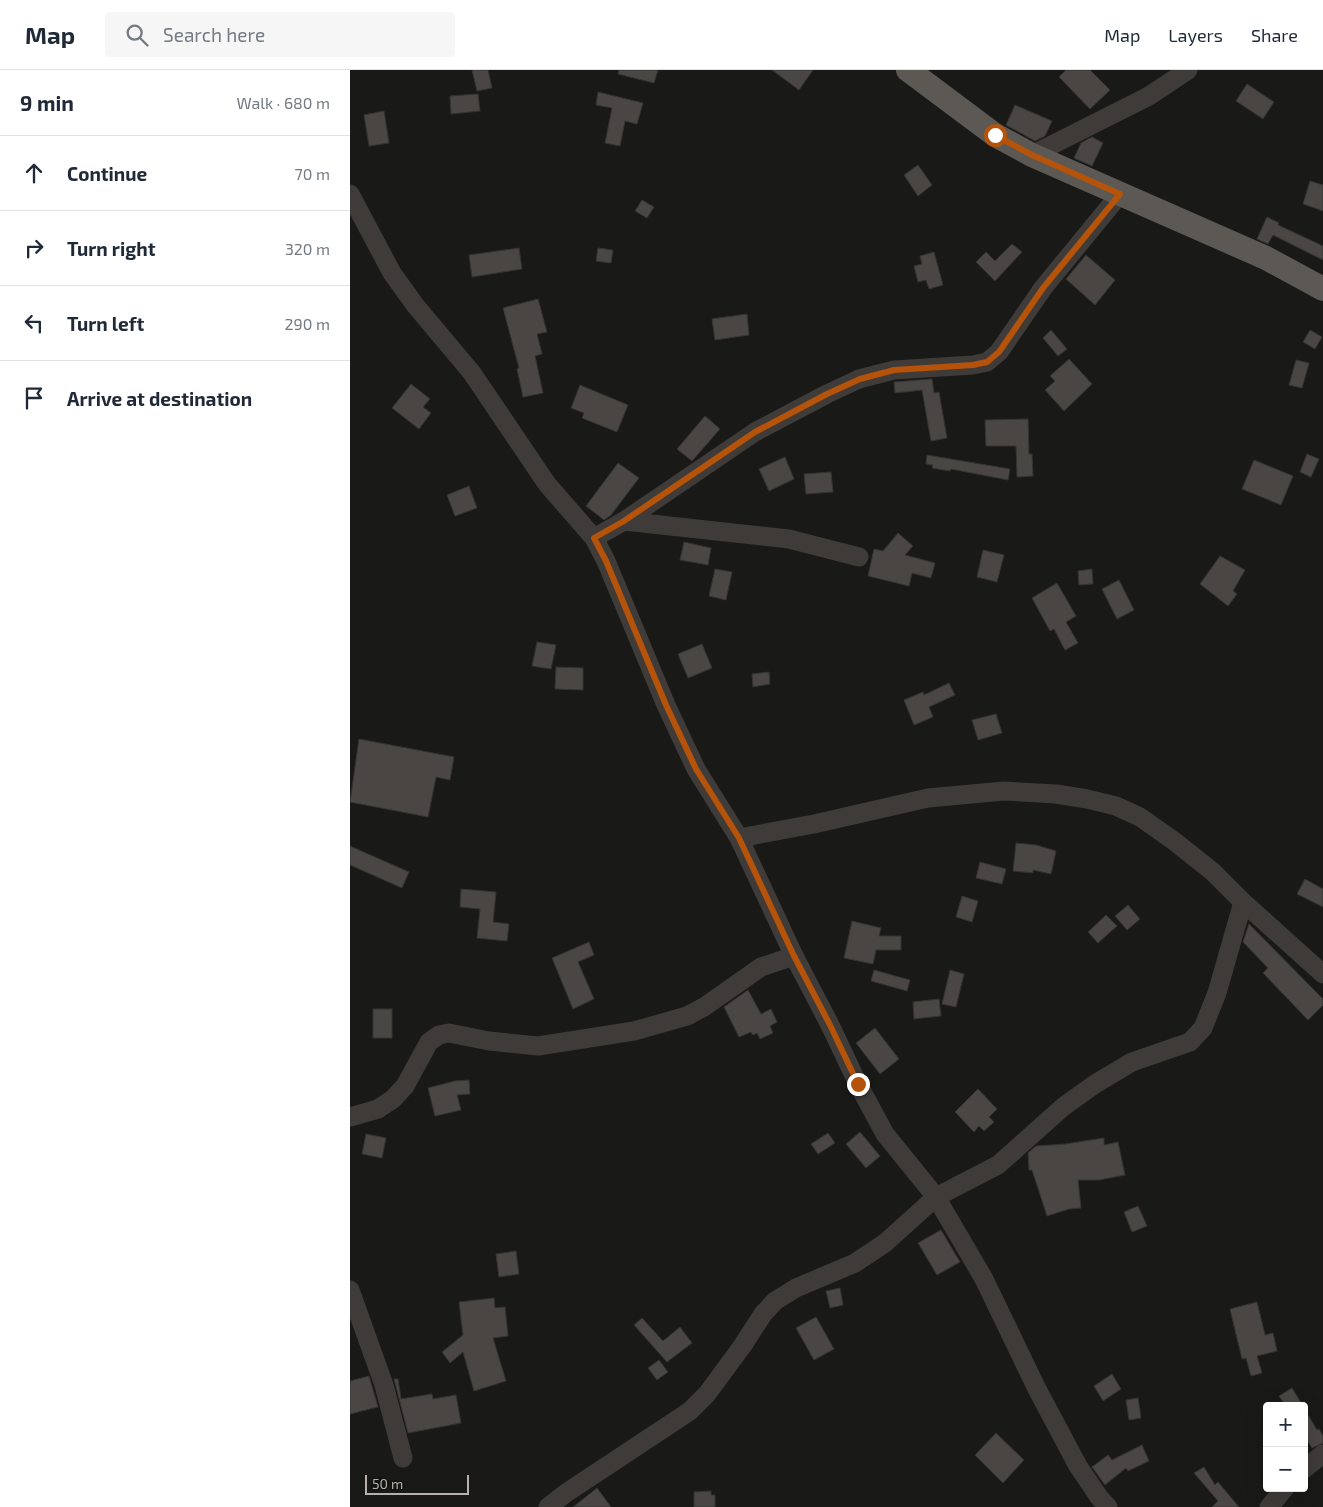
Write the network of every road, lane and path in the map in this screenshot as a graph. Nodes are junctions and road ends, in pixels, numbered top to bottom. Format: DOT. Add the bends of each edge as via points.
graph roads {
  1 [pos="908,70"];
  2 [pos="1188,70"];
  3 [pos="1032,155"];
  4 [pos="350,194"];
  5 [pos="1120,194"];
  6 [pos="1323,289"];
  7 [pos="624,521"];
  8 [pos="594,538"];
  9 [pos="859,557"];
  10 [pos="739,838"];
  11 [pos="1243,902"];
  12 [pos="794,956"];
  13 [pos="1323,974"];
  14 [pos="350,1117"];
  15 [pos="936,1197"];
  16 [pos="350,1290"];
  17 [pos="1323,1454"];
  18 [pos="403,1458"];
  19 [pos="1308,1467"];
  20 [pos="1282,1492"];
  21 [pos="548,1507"];
  22 [pos="1108,1507"];
  23 [pos="1269,1507"];
  1 -- 3 [label="main road" via="995,135"];
  2 -- 3 [label="street" via="1149,96"];
  3 -- 5 [label="main road"];
  4 -- 8 [label="street" via="392,273 472,373 547,484"];
  5 -- 6 [label="main road" via="1266,258"];
  5 -- 7 [label="street" via="1043,288 999,352 987,362 894,370 860,379 755,432"];
  7 -- 8 [label="street"];
  7 -- 9 [label="street" via="789,539"];
  8 -- 10 [label="street" via="696,769"];
  10 -- 11 [label="street" via="928,798 1004,791 1056,794 1116,806 1140,817 1213,872"];
  10 -- 12 [label="street"];
  11 -- 13 [label="street"];
  11 -- 15 [label="street" via="1217,993 1202,1028 1190,1042 1132,1062 1095,1084 1063,1107 998,1165"];
  12 -- 14 [label="street" via="761,967 687,1016 634,1031 538,1046 449,1033 439,1035 429,1042 405,1086 393,1100 378,1109"];
  12 -- 15 [label="street" via="886,1134"];
  15 -- 21 [label="street" via="885,1243 855,1263 796,1288 775,1301 707,1394 690,1411"];
  15 -- 22 [label="street" via="984,1279 1078,1466"];
  16 -- 18 [label="street" via="384,1386"];
  17 -- 19 [label="street"];
  20 -- 23 [label="street"];
}
